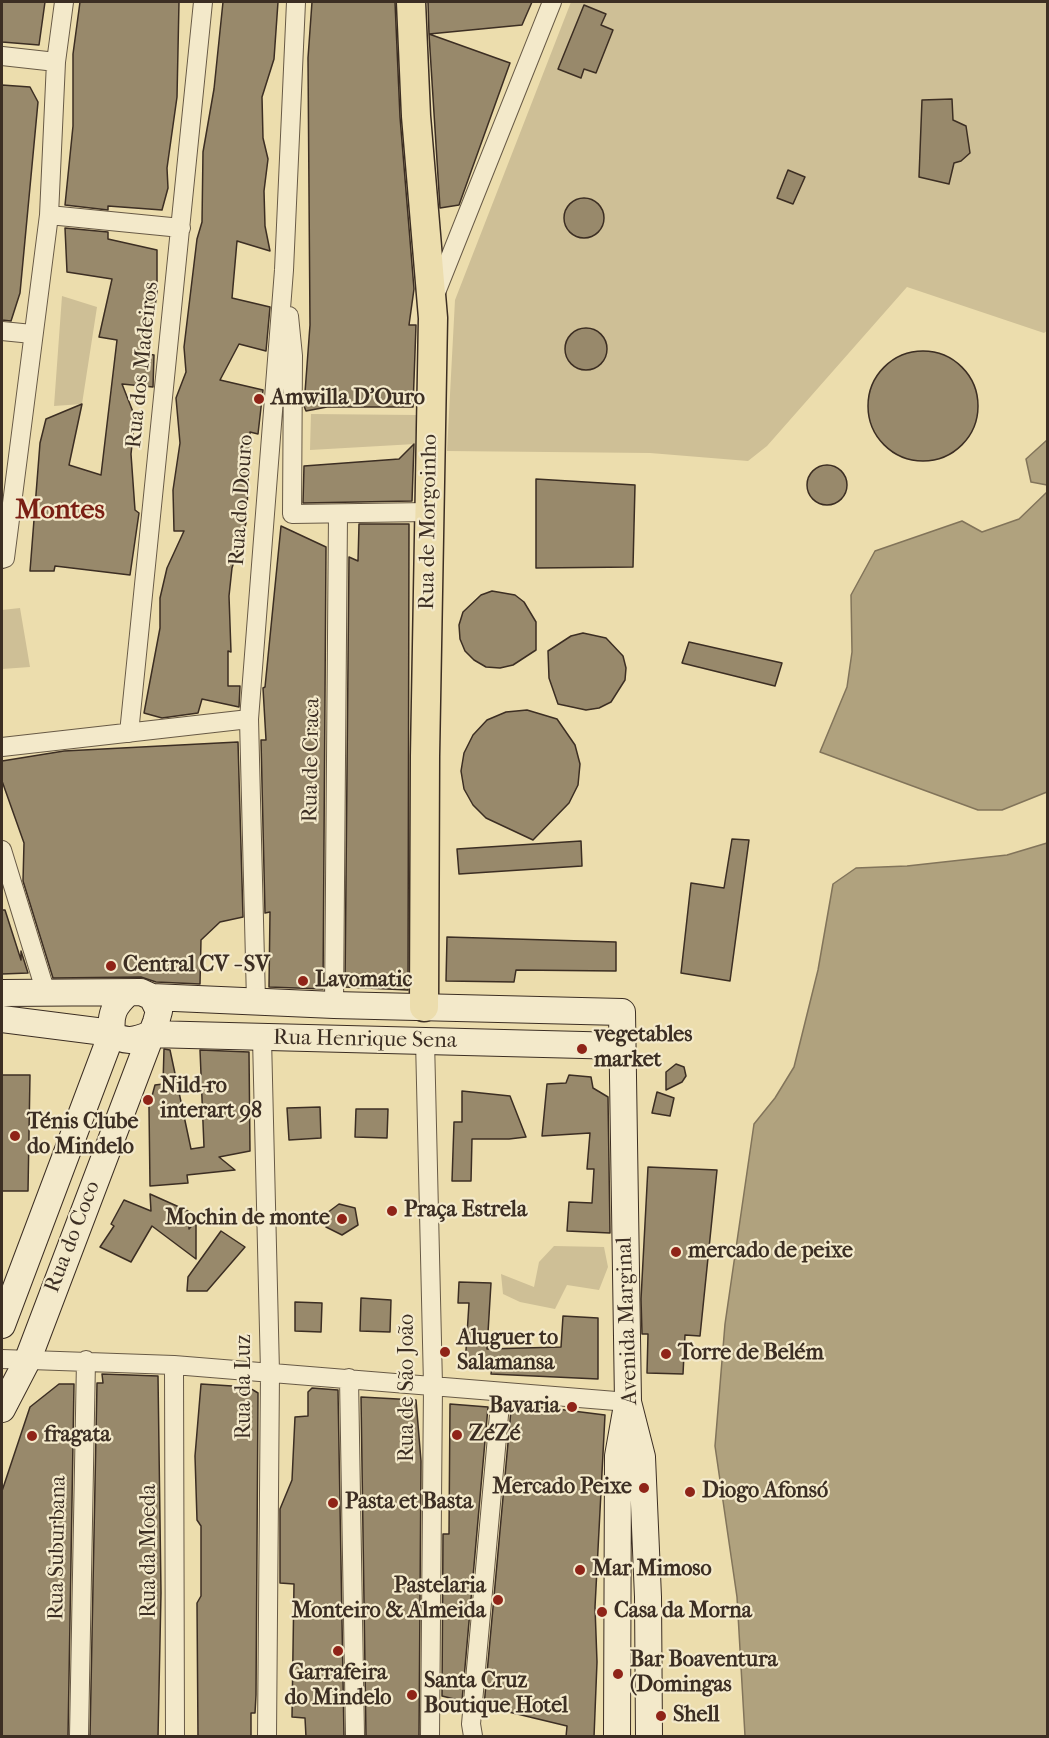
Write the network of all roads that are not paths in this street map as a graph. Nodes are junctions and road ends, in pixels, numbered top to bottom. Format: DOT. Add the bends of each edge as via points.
graph roads {
  1 [pos="64,2"];
  2 [pos="203,2"];
  3 [pos="296,2"];
  4 [pos="411,2"];
  5 [pos="552,2"];
  6 [pos="2,56"];
  7 [pos="56,62"];
  8 [pos="49,215"];
  9 [pos="181,228"];
  10 [pos="284,270"];
  11 [pos="433,300"];
  12 [pos="2,331"];
  13 [pos="32,334"];
  14 [pos="428,512"];
  15 [pos="338,514"];
  16 [pos="2,559"];
  17 [pos="249,719"];
  18 [pos="129,734"];
  19 [pos="2,747"];
  20 [pos="2,850"];
  21 [pos="2,993"];
  22 [pos="46,993"];
  23 [pos="127,994"];
  24 [pos="152,997"];
  25 [pos="256,1001"];
  26 [pos="334,1005"];
  27 [pos="424,1007"];
  28 [pos="622,1012"];
  29 [pos="2,1019"];
  30 [pos="112,1033"];
  31 [pos="150,1034"];
  32 [pos="262,1038"];
  33 [pos="425,1040"];
  34 [pos="622,1046"];
  35 [pos="2,1325"];
  36 [pos="2,1359"];
  37 [pos="28,1359"];
  38 [pos="86,1360"];
  39 [pos="174,1365"];
  40 [pos="270,1372"];
  41 [pos="349,1378"];
  42 [pos="434,1385"];
  43 [pos="501,1393"];
  44 [pos="628,1401"];
  45 [pos="2,1409"];
  46 [pos="472,1730"];
  47 [pos="616,1733"];
  48 [pos="79,1737"];
  49 [pos="175,1737"];
  50 [pos="267,1737"];
  51 [pos="355,1737"];
  52 [pos="430,1737"];
  53 [pos="649,1737"];
  1 -- 7 [label="street"];
  2 -- 9 [label="street, Rua dos Madeiros"];
  3 -- 10 [label="street, Rua do Douro"];
  4 -- 11 [label="main road, Rua de Morgoinho" via="416,116"];
  5 -- 11 [label="street"];
  6 -- 7 [label="street"];
  7 -- 8 [label="street"];
  8 -- 9 [label="street"];
  8 -- 13 [label="street"];
  9 -- 18 [label="street, Rua dos Madeiros"];
  10 -- 15 [label="street" via="294,356 292,514"];
  10 -- 17 [label="street, Rua do Douro"];
  11 -- 14 [label="main road, Rua de Morgoinho"];
  12 -- 13 [label="street"];
  13 -- 16 [label="street"];
  14 -- 15 [label="street"];
  14 -- 27 [label="main road, Rua de Morgoinho"];
  15 -- 26 [label="street, Rua de Craca"];
  17 -- 18 [label="street"];
  17 -- 25 [label="street, Rua do Douro"];
  18 -- 19 [label="street"];
  20 -- 22 [label="street"];
  21 -- 22 [label="main road, Rua Henrique Sena"];
  22 -- 23 [label="main road, Rua Henrique Sena"];
  23 -- 24 [label="main road, Rua Henrique Sena" via="141,992"];
  23 -- 30 [label="main road, Rua do Coco" via="114,1006"];
  24 -- 25 [label="main road, Rua Henrique Sena"];
  24 -- 31 [label="main road, Rua do Coco" via="159,1011"];
  25 -- 26 [label="main road, Rua Henrique Sena"];
  26 -- 27 [label="main road, Rua Henrique Sena"];
  27 -- 28 [label="main road, Rua Henrique Sena"];
  28 -- 34 [label="main road, Avenida Marginal"];
  29 -- 30 [label="main road, Rua Henrique Sena"];
  30 -- 31 [label="main road, Rua Henrique Sena" via="126,1040"];
  30 -- 35 [label="main road, Rua do Coco"];
  31 -- 32 [label="main road, Rua Henrique Sena"];
  31 -- 37 [label="main road, Rua do Coco"];
  32 -- 33 [label="main road, Rua Henrique Sena"];
  32 -- 40 [label="street, Rua da Luz"];
  33 -- 34 [label="main road, Rua Henrique Sena"];
  33 -- 42 [label="street, Rua de São João"];
  34 -- 44 [label="main road, Avenida Marginal"];
  36 -- 37 [label="street"];
  37 -- 38 [label="street"];
  37 -- 45 [label="main road, Rua do Coco"];
  38 -- 39 [label="street"];
  38 -- 48 [label="street, Rua Suburbana"];
  39 -- 40 [label="street"];
  39 -- 49 [label="street, Rua da Moeda"];
  40 -- 41 [label="street"];
  40 -- 50 [label="street, Rua da Luz"];
  41 -- 42 [label="street"];
  41 -- 51 [label="street"];
  42 -- 43 [label="street"];
  42 -- 52 [label="street, Rua de São João"];
  43 -- 44 [label="street"];
  43 -- 46 [label="street"];
  44 -- 47 [label="main road" via="618,1456"];
  44 -- 53 [label="main road, Avenida Marginal" via="642,1457"];
}
